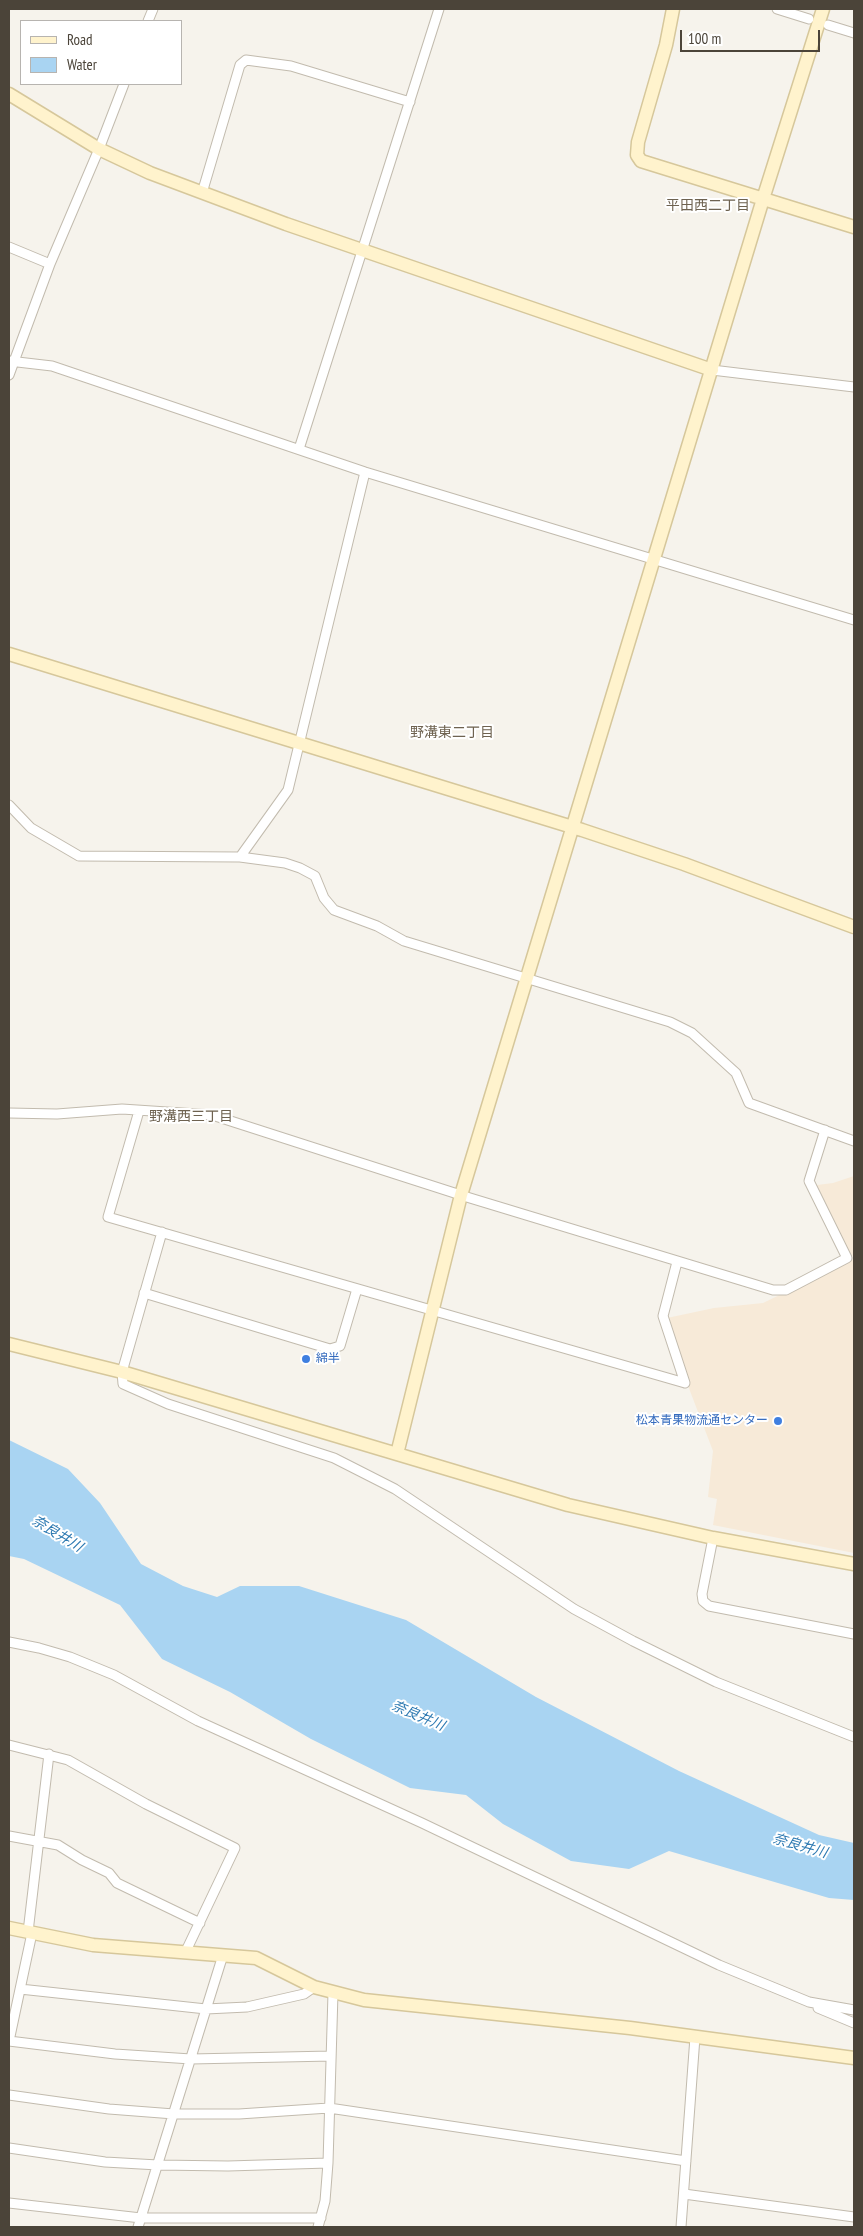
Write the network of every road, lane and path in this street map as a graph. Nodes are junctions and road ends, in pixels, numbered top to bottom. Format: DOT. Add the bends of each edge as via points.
graph roads {
  1 [pos="439,9"];
  2 [pos="673,9"];
  3 [pos="777,9"];
  4 [pos="823,9"];
  5 [pos="809,19"];
  6 [pos="828,25"];
  7 [pos="854,33"];
  8 [pos="124,85"];
  9 [pos="9,94"];
  10 [pos="410,102"];
  11 [pos="99,149"];
  12 [pos="202,193"];
  13 [pos="763,199"];
  14 [pos="854,227"];
  15 [pos="9,247"];
  16 [pos="364,250"];
  17 [pos="50,264"];
  18 [pos="11,361"];
  19 [pos="712,370"];
  20 [pos="9,375"];
  21 [pos="854,387"];
  22 [pos="299,449"];
  23 [pos="365,472"];
  24 [pos="654,560"];
  25 [pos="854,620"];
  26 [pos="9,654"];
  27 [pos="299,743"];
  28 [pos="9,805"];
  29 [pos="574,828"];
  30 [pos="240,857"];
  31 [pos="854,927"];
  32 [pos="527,979"];
  33 [pos="140,1110"];
  34 [pos="9,1113"];
  35 [pos="825,1130"];
  36 [pos="854,1141"];
  37 [pos="461,1195"];
  38 [pos="162,1232"];
  39 [pos="677,1262"];
  40 [pos="356,1289"];
  41 [pos="144,1293"];
  42 [pos="432,1311"];
  43 [pos="9,1344"];
  44 [pos="122,1372"];
  45 [pos="397,1454"];
  46 [pos="713,1538"];
  47 [pos="854,1564"];
  48 [pos="854,1634"];
  49 [pos="9,1642"];
  50 [pos="854,1737"];
  51 [pos="9,1746"];
  52 [pos="49,1754"];
  53 [pos="9,1836"];
  54 [pos="39,1842"];
  55 [pos="200,1923"];
  56 [pos="9,1928"];
  57 [pos="30,1933"];
  58 [pos="185,1953"];
  59 [pos="223,1955"];
  60 [pos="314,1987"];
  61 [pos="20,1989"];
  62 [pos="333,1993"];
  63 [pos="809,2002"];
  64 [pos="206,2009"];
  65 [pos="854,2010"];
  66 [pos="854,2023"];
  67 [pos="695,2037"];
  68 [pos="9,2041"];
  69 [pos="331,2056"];
  70 [pos="854,2058"];
  71 [pos="191,2059"];
  72 [pos="9,2095"];
  73 [pos="329,2108"];
  74 [pos="174,2114"];
  75 [pos="9,2148"];
  76 [pos="686,2161"];
  77 [pos="328,2163"];
  78 [pos="158,2165"];
  79 [pos="684,2194"];
  80 [pos="9,2203"];
  81 [pos="854,2217"];
  82 [pos="321,2218"];
  83 [pos="139,2223"];
  84 [pos="318,2227"];
  85 [pos="681,2227"];
  1 -- 10 [label="street"];
  2 -- 13 [label="street" via="637,155 641,161"];
  3 -- 5 [label="street"];
  4 -- 13 [label="street"];
  6 -- 7 [label="street"];
  8 -- 11 [label="street"];
  9 -- 11 [label="street"];
  10 -- 12 [label="street" via="291,66 246,60 240,65"];
  10 -- 16 [label="street"];
  11 -- 12 [label="street"];
  11 -- 17 [label="street"];
  12 -- 16 [label="street"];
  13 -- 14 [label="street"];
  13 -- 19 [label="street"];
  15 -- 17 [label="street"];
  16 -- 19 [label="street"];
  16 -- 22 [label="street"];
  17 -- 18 [label="street"];
  18 -- 20 [label="street"];
  18 -- 22 [label="street" via="52,366"];
  19 -- 21 [label="street"];
  19 -- 24 [label="street"];
  22 -- 23 [label="street"];
  23 -- 24 [label="street"];
  23 -- 27 [label="street"];
  24 -- 25 [label="street"];
  24 -- 29 [label="street"];
  26 -- 27 [label="street"];
  27 -- 29 [label="street"];
  27 -- 30 [label="street" via="288,790"];
  28 -- 30 [label="street" via="31,828 79,856"];
  29 -- 31 [label="street" via="684,864"];
  29 -- 32 [label="street"];
  30 -- 32 [label="street" via="300,868 314,876 324,898 334,910 377,926 404,941"];
  32 -- 35 [label="street" via="670,1022 692,1033 736,1073 749,1103"];
  32 -- 37 [label="street"];
  33 -- 34 [label="street"];
  33 -- 37 [label="street" via="212,1116"];
  33 -- 38 [label="street" via="108,1217"];
  35 -- 36 [label="street"];
  35 -- 39 [label="street" via="810,1181 848,1258 786,1290 773,1290"];
  37 -- 39 [label="street"];
  37 -- 42 [label="street"];
  38 -- 40 [label="street"];
  38 -- 41 [label="street"];
  39 -- 42 [label="street" via="663,1316 686,1383"];
  40 -- 41 [label="street" via="340,1346 330,1349"];
  40 -- 42 [label="street"];
  41 -- 44 [label="street"];
  42 -- 45 [label="street"];
  43 -- 44 [label="street"];
  44 -- 45 [label="street"];
  44 -- 50 [label="street" via="123,1384 159,1401 334,1458 395,1489 574,1609 633,1641 716,1682"];
  45 -- 46 [label="street" via="568,1505"];
  46 -- 47 [label="street"];
  46 -- 48 [label="street" via="702,1594 703,1601 709,1606"];
  49 -- 63 [label="street" via="39,1648 99,1669 198,1721 422,1823 719,1965"];
  51 -- 52 [label="street"];
  52 -- 54 [label="street"];
  52 -- 55 [label="street" via="68,1760 146,1804 235,1848"];
  53 -- 54 [label="street"];
  54 -- 55 [label="street" via="58,1845 109,1873 117,1883"];
  54 -- 57 [label="street"];
  55 -- 58 [label="street"];
  56 -- 57 [label="street"];
  57 -- 58 [label="street" via="93,1944"];
  57 -- 61 [label="street"];
  58 -- 59 [label="street"];
  59 -- 60 [label="street" via="256,1958"];
  59 -- 64 [label="street"];
  60 -- 62 [label="street"];
  60 -- 64 [label="street" via="304,1994 247,2007"];
  61 -- 64 [label="street"];
  61 -- 68 [label="street"];
  62 -- 67 [label="street" via="364,2000"];
  62 -- 69 [label="street"];
  63 -- 65 [label="street"];
  63 -- 66 [label="street"];
  64 -- 71 [label="street"];
  67 -- 70 [label="street"];
  67 -- 76 [label="street"];
  68 -- 71 [label="street" via="115,2054"];
  69 -- 71 [label="street"];
  69 -- 73 [label="street"];
  71 -- 74 [label="street"];
  72 -- 74 [label="street" via="109,2110"];
  73 -- 74 [label="street"];
  73 -- 76 [label="street"];
  73 -- 77 [label="street"];
  74 -- 78 [label="street"];
  75 -- 78 [label="street" via="105,2162"];
  76 -- 79 [label="street"];
  77 -- 78 [label="street"];
  77 -- 82 [label="street"];
  78 -- 83 [label="street"];
  79 -- 81 [label="street"];
  79 -- 85 [label="street"];
  80 -- 83 [label="street"];
  82 -- 83 [label="street"];
  82 -- 84 [label="street"];
}
